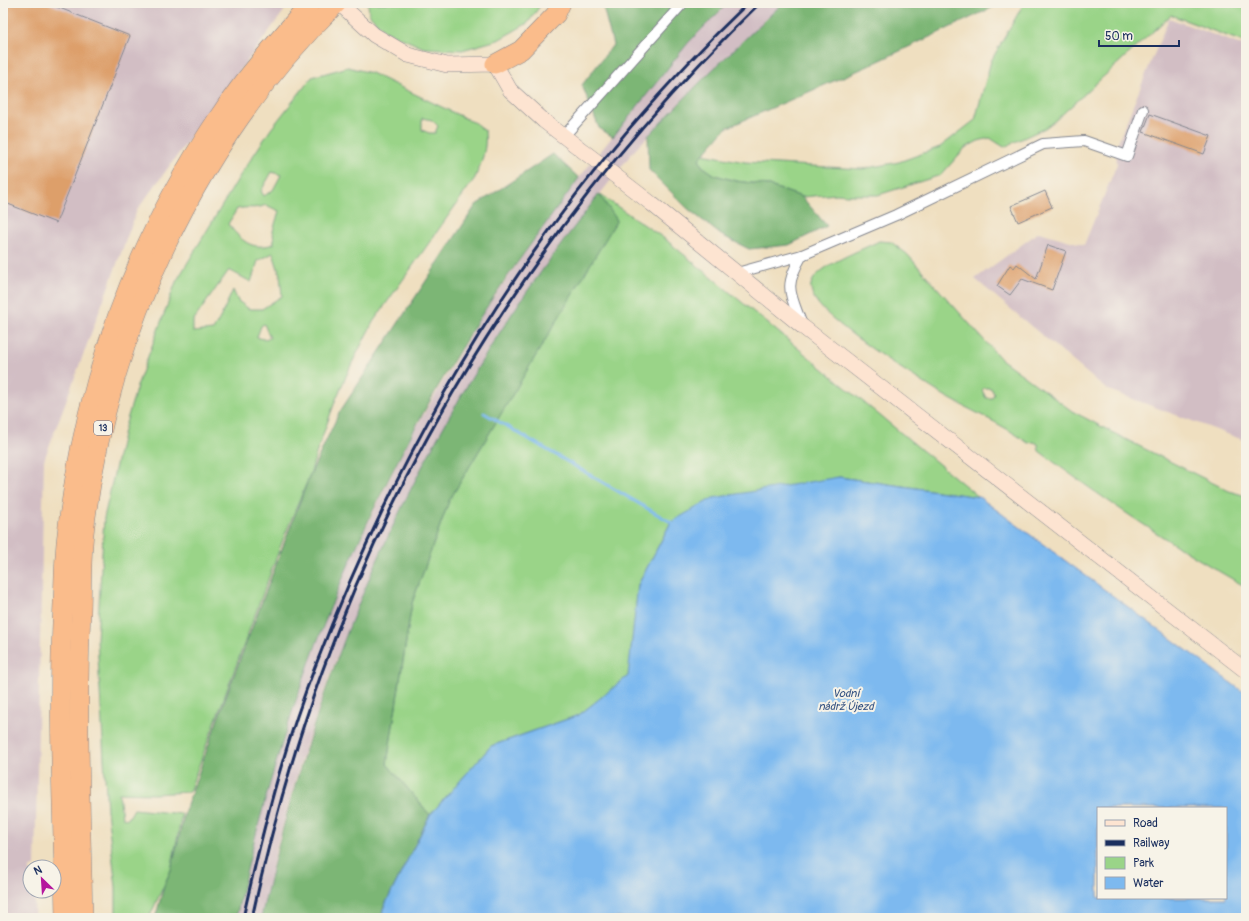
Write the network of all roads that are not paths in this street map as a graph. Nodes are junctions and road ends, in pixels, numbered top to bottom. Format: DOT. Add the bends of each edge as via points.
graph roads {
  1 [pos="310,3"];
  2 [pos="338,3"];
  3 [pos="561,3"];
  4 [pos="683,3"];
  5 [pos="495,64"];
  6 [pos="1143,110"];
  7 [pos="564,136"];
  8 [pos="802,255"];
  9 [pos="737,273"];
  10 [pos="803,327"];
  11 [pos="1246,671"];
  12 [pos="65,918"];
  13 [pos="83,918"];
  1 -- 12 [label="highway, 13" via="263,58 219,117 180,180 146,244 115,319 88,408 75,472 66,537 59,669"];
  2 -- 5 [label="street" via="374,36 408,55 447,65"];
  2 -- 13 [label="highway, 13" via="275,71 232,128 194,190 162,253 129,334 105,416 92,476 83,551 78,669"];
  3 -- 5 [label="highway" via="556,14 521,50"];
  4 -- 7 [label="street"];
  5 -- 7 [label="street" via="510,90"];
  6 -- 8 [label="street" via="1127,156 1084,141 1043,144 896,215"];
  7 -- 9 [label="street"];
  8 -- 9 [label="street"];
  8 -- 10 [label="street" via="792,272 789,290"];
  9 -- 10 [label="street"];
  10 -- 11 [label="street"];
}
